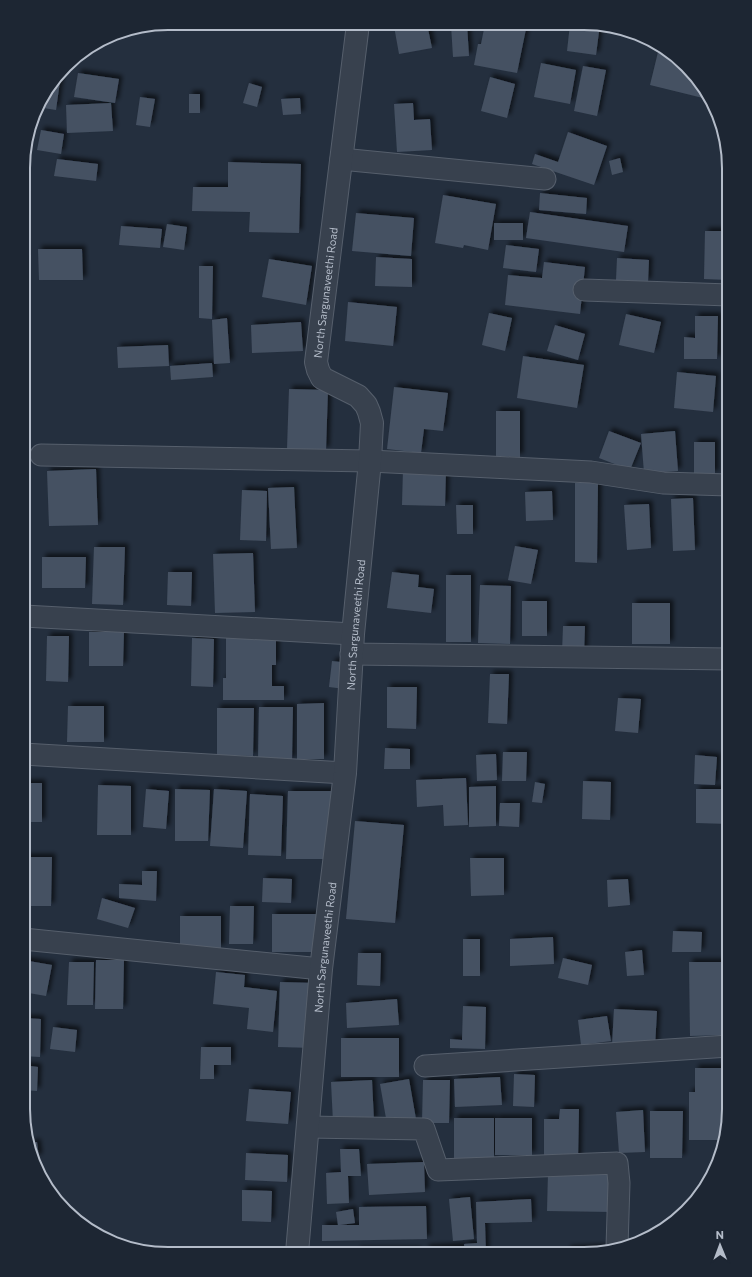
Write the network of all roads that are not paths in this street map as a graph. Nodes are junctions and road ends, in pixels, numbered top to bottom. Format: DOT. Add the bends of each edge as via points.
graph roads {
  1 [pos="357,30"];
  2 [pos="342,159"];
  3 [pos="545,178"];
  4 [pos="584,290"];
  5 [pos="722,296"];
  6 [pos="41,455"];
  7 [pos="370,461"];
  8 [pos="722,485"];
  9 [pos="30,617"];
  10 [pos="352,644"];
  11 [pos="722,659"];
  12 [pos="30,754"];
  13 [pos="345,773"];
  14 [pos="30,940"];
  15 [pos="321,969"];
  16 [pos="722,1046"];
  17 [pos="425,1066"];
  18 [pos="308,1127"];
  19 [pos="617,1243"];
  20 [pos="298,1247"];
  1 -- 2 [label="street, North Sargunaveethi Road"];
  2 -- 3 [label="street"];
  2 -- 7 [label="street, North Sargunaveethi Road" via="316,362 322,378 358,396 366,404 372,423"];
  4 -- 5 [label="street"];
  6 -- 7 [label="street"];
  7 -- 8 [label="street" via="590,472 663,483"];
  7 -- 10 [label="street, North Sargunaveethi Road"];
  9 -- 10 [label="street"];
  10 -- 11 [label="street"];
  10 -- 13 [label="street, North Sargunaveethi Road"];
  12 -- 13 [label="street"];
  13 -- 15 [label="street, North Sargunaveethi Road"];
  14 -- 15 [label="street"];
  15 -- 18 [label="street, North Sargunaveethi Road"];
  16 -- 17 [label="street"];
  18 -- 19 [label="street" via="424,1129 438,1170 617,1163"];
  18 -- 20 [label="street, North Sargunaveethi Road"];
}
